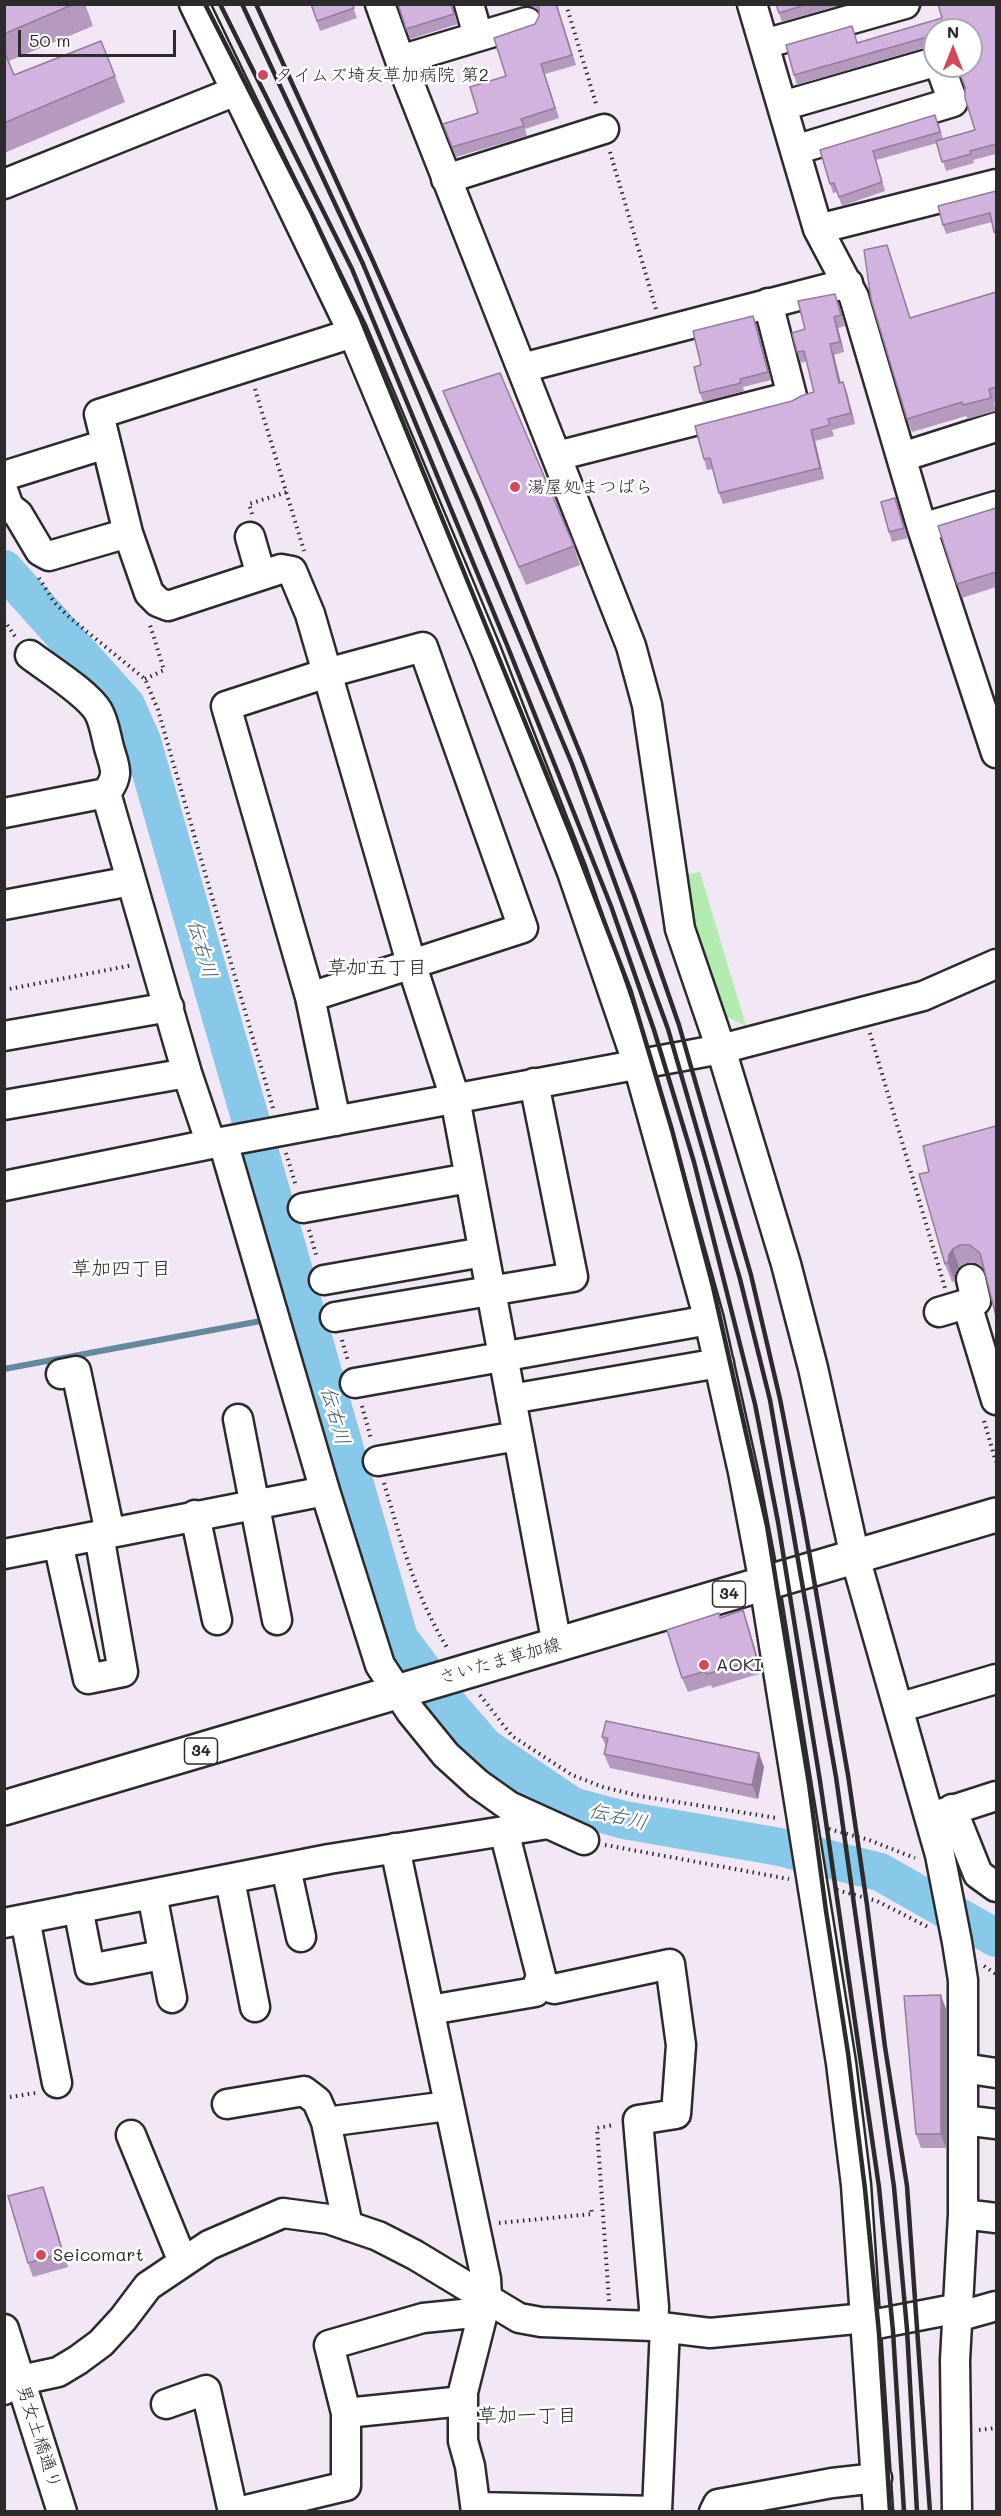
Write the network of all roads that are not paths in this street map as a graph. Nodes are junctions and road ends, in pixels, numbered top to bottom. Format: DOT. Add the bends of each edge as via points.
graph roads {
  1 [pos="194,4"];
  2 [pos="380,4"];
  3 [pos="469,4"];
  4 [pos="752,4"];
  5 [pos="905,4"];
  6 [pos="527,22"];
  7 [pos="478,36"];
  8 [pos="764,44"];
  9 [pos="400,60"];
  10 [pos="923,65"];
  11 [pos="944,78"];
  12 [pos="236,91"];
  13 [pos="782,106"];
  14 [pos="604,129"];
  15 [pos="795,150"];
  16 [pos="447,179"];
  17 [pos="996,183"];
  18 [pos="4,184"];
  19 [pos="819,229"];
  20 [pos="848,283"];
  21 [pos="768,303"];
  22 [pos="353,333"];
  23 [pos="522,368"];
  24 [pos="996,427"];
  25 [pos="106,444"];
  26 [pos="558,456"];
  27 [pos="902,457"];
  28 [pos="4,476"];
  29 [pos="4,493"];
  30 [pos="996,506"];
  31 [pos="922,528"];
  32 [pos="252,531"];
  33 [pos="128,533"];
  34 [pos="261,575"];
  35 [pos="30,655"];
  36 [pos="327,673"];
  37 [pos="996,753"];
  38 [pos="105,793"];
  39 [pos="6,808"];
  40 [pos="131,881"];
  41 [pos="4,905"];
  42 [pos="996,964"];
  43 [pos="412,966"];
  44 [pos="310,997"];
  45 [pos="169,1006"];
  46 [pos="4,1036"];
  47 [pos="721,1049"];
  48 [pos="638,1065"];
  49 [pos="188,1073"];
  50 [pos="534,1083"];
  51 [pos="455,1098"];
  52 [pos="4,1106"];
  53 [pos="336,1121"];
  54 [pos="221,1142"];
  55 [pos="469,1178"];
  56 [pos="4,1185"];
  57 [pos="303,1208"];
  58 [pos="483,1252"];
  59 [pos="324,1280"];
  60 [pos="492,1292"];
  61 [pos="957,1301"];
  62 [pos="336,1317"];
  63 [pos="709,1320"];
  64 [pos="503,1356"];
  65 [pos="719,1363"];
  66 [pos="61,1374"];
  67 [pos="355,1383"];
  68 [pos="511,1400"];
  69 [pos="990,1410"];
  70 [pos="238,1419"];
  71 [pos="517,1436"];
  72 [pos="378,1461"];
  73 [pos="325,1491"];
  74 [pos="255,1503"];
  75 [pos="195,1515"];
  76 [pos="996,1515"];
  77 [pos="104,1534"];
  78 [pos="58,1544"];
  79 [pos="4,1554"];
  80 [pos="855,1557"];
  81 [pos="764,1583"];
  82 [pos="216,1620"];
  83 [pos="277,1620"];
  84 [pos="557,1645"];
  85 [pos="996,1679"];
  86 [pos="396,1692"];
  87 [pos="898,1708"];
  88 [pos="996,1796"];
  89 [pos="4,1808"];
  90 [pos="941,1814"];
  91 [pos="548,1824"];
  92 [pos="504,1832"];
  93 [pos="584,1840"];
  94 [pos="395,1848"];
  95 [pos="286,1868"];
  96 [pos="230,1880"];
  97 [pos="996,1887"];
  98 [pos="152,1894"];
  99 [pos="78,1908"];
  100 [pos="15,1921"];
  101 [pos="301,1937"];
  102 [pos="151,1957"];
  103 [pos="538,1984"];
  104 [pos="172,1998"];
  105 [pos="255,2007"];
  106 [pos="430,2010"];
  107 [pos="963,2068"];
  108 [pos="996,2073"];
  109 [pos="57,2083"];
  110 [pos="227,2104"];
  111 [pos="448,2106"];
  112 [pos="963,2120"];
  113 [pos="326,2122"];
  114 [pos="996,2124"];
  115 [pos="131,2135"];
  116 [pos="963,2214"];
  117 [pos="996,2218"];
  118 [pos="348,2226"];
  119 [pos="183,2262"];
  120 [pos="485,2304"];
  121 [pos="996,2306"];
  122 [pos="958,2313"];
  123 [pos="866,2322"];
  124 [pos="659,2327"];
  125 [pos="4,2329"];
  126 [pos="13,2385"];
  127 [pos="463,2401"];
  128 [pos="166,2404"];
  129 [pos="346,2413"];
  130 [pos="877,2478"];
  131 [pos="476,2509"];
  132 [pos="62,2511"];
  133 [pos="235,2511"];
  134 [pos="535,2511"];
  135 [pos="714,2511"];
  136 [pos="878,2511"];
  137 [pos="957,2511"];
  1 -- 12 [label="street"];
  2 -- 9 [label="street"];
  3 -- 7 [label="street"];
  4 -- 8 [label="street"];
  5 -- 8 [label="street"];
  6 -- 7 [label="street"];
  7 -- 9 [label="street"];
  8 -- 13 [label="street"];
  9 -- 16 [label="street"];
  10 -- 13 [label="street"];
  11 -- 15 [label="street" via="953,102"];
  12 -- 18 [label="street"];
  12 -- 22 [label="street"];
  13 -- 15 [label="street"];
  14 -- 16 [label="street"];
  15 -- 19 [label="street"];
  16 -- 23 [label="street"];
  17 -- 19 [label="street"];
  19 -- 20 [label="street"];
  20 -- 21 [label="street"];
  20 -- 27 [label="street"];
  21 -- 23 [label="street"];
  21 -- 26 [label="street" via="792,396"];
  22 -- 25 [label="street" via="99,414"];
  22 -- 48 [label="street" via="564,850"];
  23 -- 26 [label="street"];
  24 -- 27 [label="street"];
  25 -- 28 [label="street"];
  25 -- 33 [label="street"];
  26 -- 47 [label="street" via="631,646 647,705 680,929"];
  27 -- 31 [label="street"];
  29 -- 33 [label="street" via="9,507 18,514 40,551 50,556"];
  30 -- 31 [label="street"];
  31 -- 37 [label="street"];
  32 -- 34 [label="street"];
  33 -- 34 [label="street" via="149,593 168,606"];
  34 -- 36 [label="street" via="281,568 292,571"];
  35 -- 38 [label="street" via="98,710 116,772 114,783"];
  36 -- 43 [label="street"];
  36 -- 43 [label="street" via="423,646 523,928"];
  36 -- 44 [label="street" via="226,706"];
  38 -- 39 [label="street"];
  38 -- 40 [label="street"];
  40 -- 41 [label="street"];
  40 -- 45 [label="street"];
  42 -- 47 [label="street" via="923,996"];
  43 -- 44 [label="street"];
  43 -- 51 [label="street"];
  44 -- 53 [label="street"];
  45 -- 46 [label="street"];
  45 -- 49 [label="street"];
  47 -- 48 [label="street"];
  47 -- 80 [label="street" via="786,1264"];
  48 -- 50 [label="street"];
  48 -- 63 [label="street"];
  49 -- 52 [label="street"];
  49 -- 54 [label="street"];
  50 -- 51 [label="street"];
  50 -- 60 [label="street" via="573,1277"];
  51 -- 53 [label="street"];
  51 -- 55 [label="street"];
  53 -- 54 [label="street"];
  54 -- 56 [label="street"];
  54 -- 73 [label="street"];
  55 -- 57 [label="street"];
  55 -- 58 [label="street"];
  58 -- 59 [label="street"];
  58 -- 60 [label="street"];
  60 -- 62 [label="street"];
  60 -- 64 [label="street"];
  61 -- 69 [label="street"];
  63 -- 64 [label="street"];
  63 -- 65 [label="street"];
  64 -- 67 [label="street"];
  64 -- 68 [label="street"];
  65 -- 68 [label="street"];
  65 -- 81 [label="street"];
  66 -- 77 [label="street" via="76,1371"];
  68 -- 71 [label="street"];
  70 -- 74 [label="street"];
  71 -- 72 [label="street"];
  71 -- 84 [label="street"];
  73 -- 74 [label="street"];
  73 -- 86 [label="street" via="380,1665"];
  74 -- 75 [label="street"];
  74 -- 83 [label="street"];
  75 -- 77 [label="street"];
  75 -- 82 [label="street"];
  76 -- 80 [label="main road, さいたま草加線 / 34"];
  77 -- 78 [label="street"];
  77 -- 78 [label="street" via="123,1672 88,1679"];
  78 -- 79 [label="street"];
  80 -- 81 [label="main road, さいたま草加線 / 34"];
  80 -- 87 [label="street"];
  81 -- 84 [label="main road, さいたま草加線 / 34"];
  81 -- 123 [label="street" via="809,1826 812,1882 827,1963 856,2185"];
  84 -- 86 [label="main road, さいたま草加線 / 34"];
  85 -- 87 [label="street"];
  86 -- 89 [label="main road, さいたま草加線 / 34"];
  86 -- 91 [label="street" via="447,1755 478,1784 509,1806"];
  87 -- 90 [label="street"];
  88 -- 90 [label="street"];
  90 -- 97 [label="street" via="978,1875"];
  90 -- 107 [label="street" via="944,1874 963,1980"];
  91 -- 92 [label="street"];
  91 -- 93 [label="street"];
  92 -- 94 [label="street"];
  92 -- 103 [label="street" via="541,1976"];
  94 -- 95 [label="street"];
  94 -- 106 [label="street"];
  95 -- 96 [label="street"];
  95 -- 101 [label="street"];
  96 -- 98 [label="street"];
  96 -- 105 [label="street"];
  98 -- 99 [label="street"];
  98 -- 104 [label="street"];
  99 -- 100 [label="street"];
  99 -- 102 [label="street" via="90,1969"];
  100 -- 109 [label="street"];
  103 -- 106 [label="street" via="535,1992"];
  103 -- 124 [label="street" via="554,1989 670,1964 681,2045 676,2114 638,2120"];
  106 -- 111 [label="street"];
  107 -- 108 [label="street"];
  107 -- 112 [label="street"];
  110 -- 113 [label="street" via="304,2091 317,2101"];
  111 -- 113 [label="street"];
  111 -- 120 [label="street" via="486,2279"];
  112 -- 114 [label="street"];
  112 -- 116 [label="street"];
  113 -- 118 [label="street"];
  115 -- 119 [label="street"];
  116 -- 117 [label="street"];
  116 -- 122 [label="street"];
  118 -- 119 [label="street" via="283,2213 209,2245"];
  118 -- 120 [label="street" via="415,2255"];
  119 -- 126 [label="street" via="148,2286 101,2343 78,2360 58,2372"];
  120 -- 124 [label="street" via="541,2322"];
  120 -- 127 [label="street"];
  120 -- 129 [label="street" via="329,2345"];
  121 -- 122 [label="street"];
  122 -- 123 [label="street"];
  122 -- 137 [label="street"];
  123 -- 124 [label="street" via="710,2333"];
  123 -- 130 [label="street"];
  124 -- 134 [label="street" via="657,2511"];
  125 -- 126 [label="street, 男女土橋通り"];
  126 -- 132 [label="street, 男女土橋通り"];
  127 -- 129 [label="street"];
  127 -- 131 [label="street" via="463,2441"];
  128 -- 133 [label="street" via="206,2390"];
  129 -- 133 [label="street" via="346,2486"];
  130 -- 135 [label="street" via="718,2504"];
  130 -- 136 [label="street"];
  131 -- 134 [label="street"];
}
